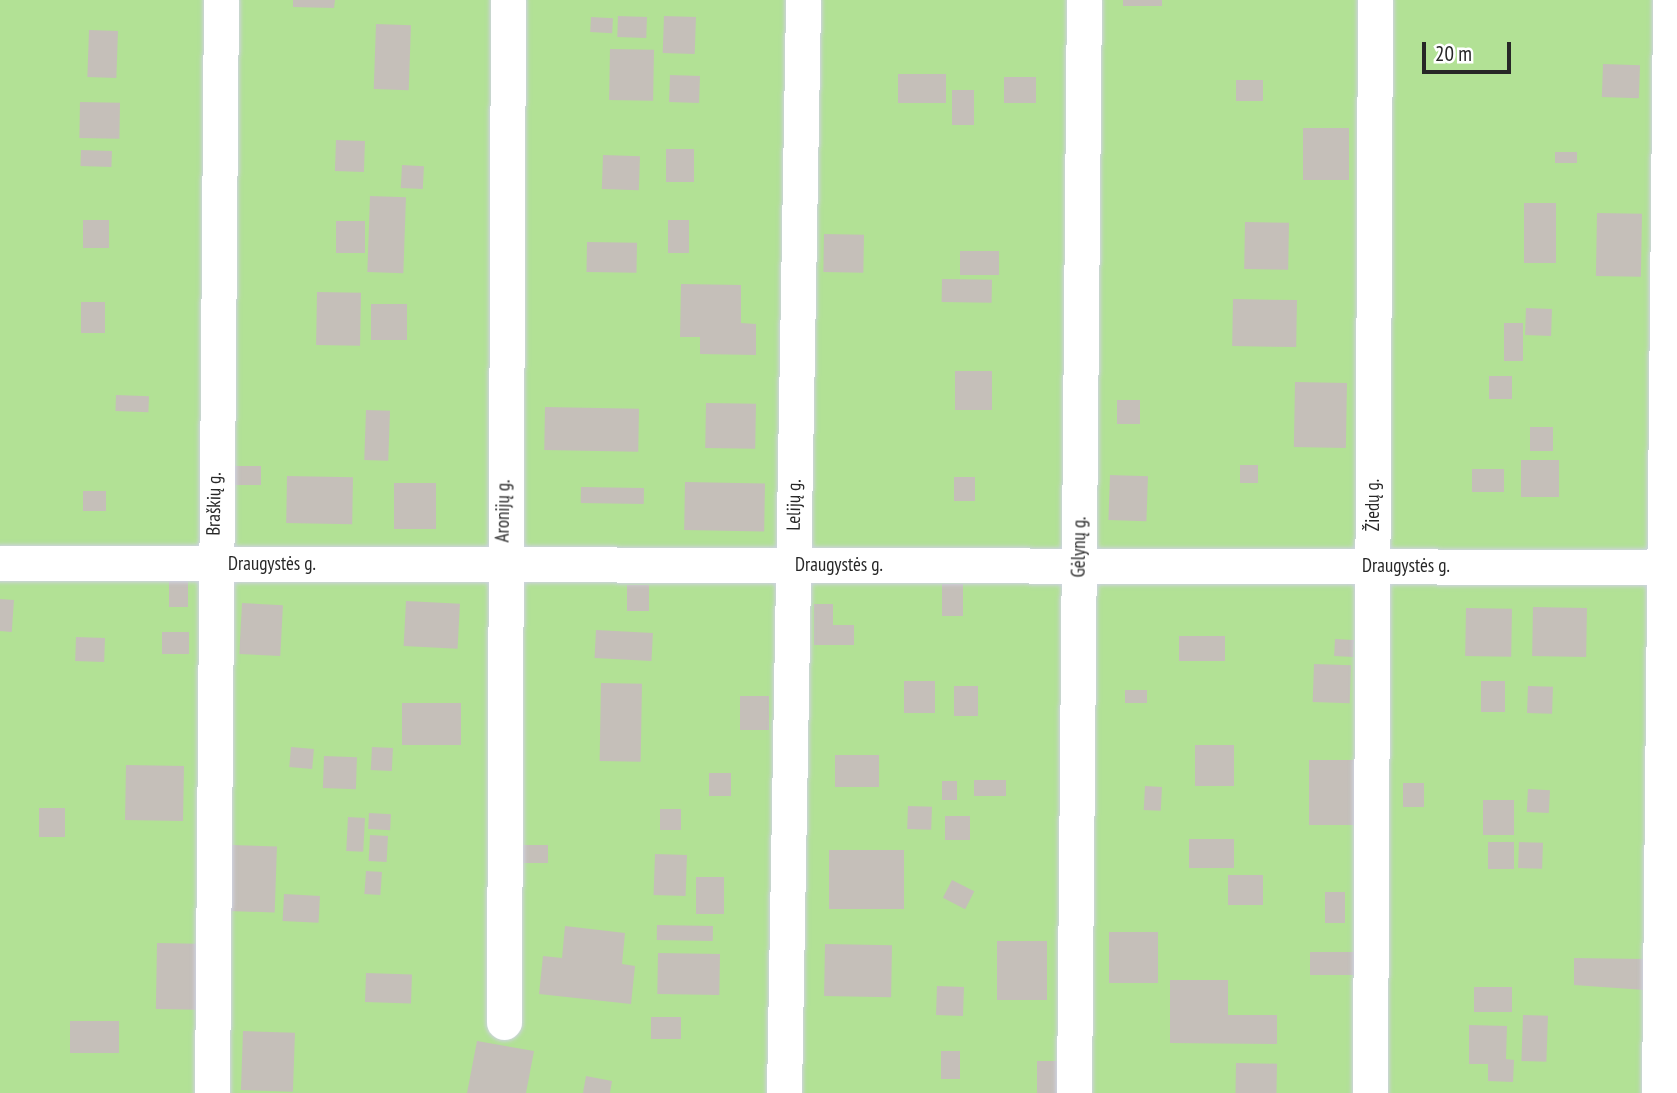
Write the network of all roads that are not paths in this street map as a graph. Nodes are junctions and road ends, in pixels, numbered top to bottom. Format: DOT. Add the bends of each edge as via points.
graph roads {
  1 [pos="221,0"];
  2 [pos="508,0"];
  3 [pos="803,0"];
  4 [pos="1084,0"];
  5 [pos="1376,0"];
  6 [pos="1670,0"];
  7 [pos="0,563"];
  8 [pos="213,564"];
  9 [pos="503,564"];
  10 [pos="793,565"];
  11 [pos="1079,565"];
  12 [pos="1373,566"];
  13 [pos="1671,567"];
  14 [pos="504,1022"];
  15 [pos="212,1093"];
  16 [pos="784,1093"];
  17 [pos="1074,1093"];
  18 [pos="1370,1093"];
  19 [pos="1659,1093"];
  1 -- 8 [label="street, Braškių g."];
  2 -- 9 [label="street, Aronijų g."];
  3 -- 10 [label="street, Lelijų g."];
  4 -- 11 [label="street, Gėlynų g."];
  5 -- 12 [label="street, Žiedų g."];
  6 -- 13 [label="street"];
  7 -- 8 [label="street, Draugystės g."];
  8 -- 9 [label="street, Draugystės g."];
  8 -- 15 [label="street, Braškių g."];
  9 -- 10 [label="street, Draugystės g."];
  9 -- 14 [label="street, Aronijų g."];
  10 -- 11 [label="street, Draugystės g."];
  10 -- 16 [label="street, Lelijų g."];
  11 -- 12 [label="street, Draugystės g."];
  11 -- 17 [label="street, Gėlynų g."];
  12 -- 13 [label="street, Draugystės g."];
  12 -- 18 [label="street, Žiedų g."];
  13 -- 19 [label="street"];
}
